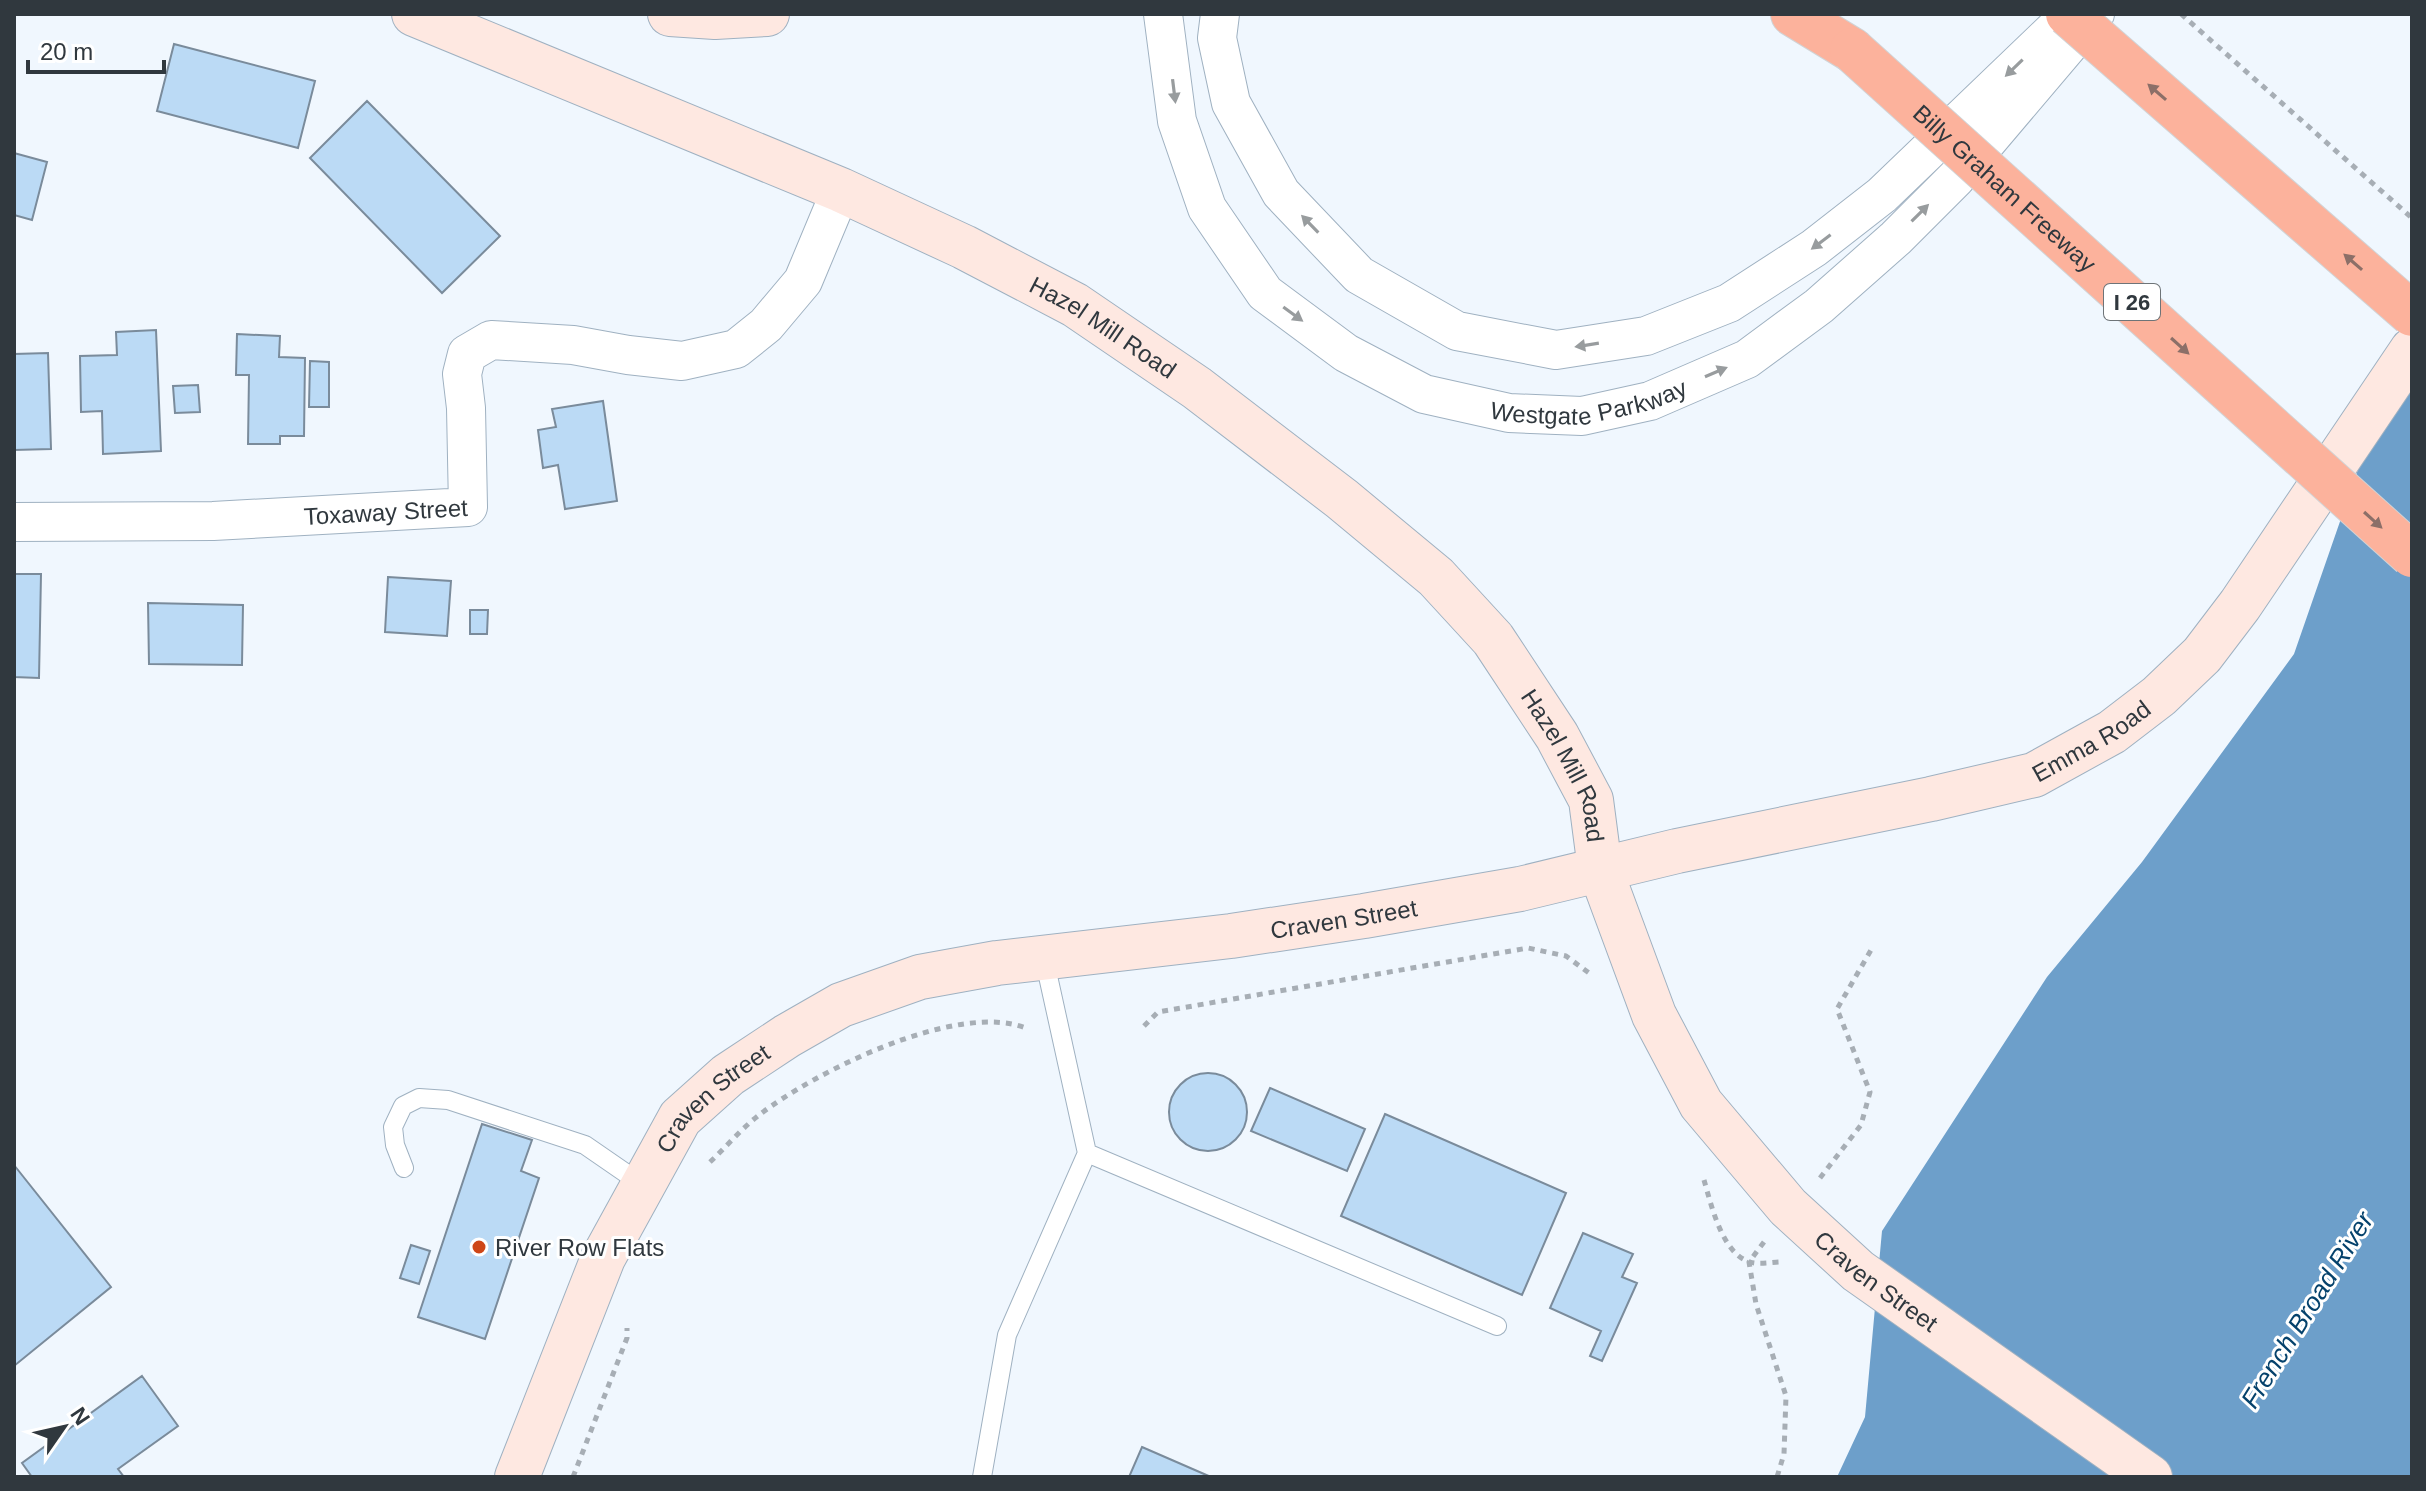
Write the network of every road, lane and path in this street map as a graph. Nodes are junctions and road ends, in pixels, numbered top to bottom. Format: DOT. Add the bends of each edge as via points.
graph roads {
  1 [pos="414,14"];
  2 [pos="670,14"];
  3 [pos="767,14"];
  4 [pos="1163,14"];
  5 [pos="1220,14"];
  6 [pos="1793,14"];
  7 [pos="1815,14"];
  8 [pos="2069,14"];
  9 [pos="2095,14"];
  10 [pos="2181,14"];
  11 [pos="1852,50"];
  12 [pos="841,190"];
  13 [pos="2412,218"];
  14 [pos="2412,314"];
  15 [pos="2412,350"];
  16 [pos="14,522"];
  17 [pos="2412,555"];
  18 [pos="1600,869"];
  19 [pos="1871,950"];
  20 [pos="1044,958"];
  21 [pos="1593,976"];
  22 [pos="1144,1026"];
  23 [pos="1034,1031"];
  24 [pos="1087,1153"];
  25 [pos="709,1164"];
  26 [pos="404,1168"];
  27 [pos="1702,1176"];
  28 [pos="643,1185"];
  29 [pos="1815,1185"];
  30 [pos="1767,1238"];
  31 [pos="1749,1262"];
  32 [pos="627,1323"];
  33 [pos="1497,1326"];
  34 [pos="517,1477"];
  35 [pos="573,1477"];
  36 [pos="982,1477"];
  37 [pos="1777,1477"];
  38 [pos="2150,1477"];
  1 -- 12 [label="street, Hazel Mill Road"];
  2 -- 3 [label="street"];
  4 -- 9 [label="street, Westgate Parkway, one-way" via="1177,121 1207,208 1265,293 1346,353 1424,394 1509,413 1582,416 1650,401 1747,359 1819,306 1956,178"];
  8 -- 5 [label="street, one-way" via="1882,195 1754,288 1646,336 1556,350 1457,331 1359,275 1281,193 1231,103 1217,38"];
  6 -- 11 [label="highway"];
  7 -- 11 [label="highway, Billy Graham Freeway / I 26"];
  14 -- 8 [label="highway, one-way, bridge"];
  10 -- 13 [label="path"];
  11 -- 17 [label="highway, Billy Graham Freeway / I 26, one-way, bridge"];
  12 -- 16 [label="street, Toxaway Street" via="803,281 766,325 736,349 682,361 491,340 467,354 462,374 468,507 213,521"];
  12 -- 18 [label="street, Hazel Mill Road" via="1075,305 1197,388 1436,577 1493,639 1557,736 1591,800"];
  15 -- 18 [label="street, Emma Road" via="2202,655 2112,732 2034,775"];
  18 -- 20 [label="street, Craven Street" via="1364,916"];
  18 -- 38 [label="street, Craven Street" via="1654,1015 1701,1104 1788,1207 1858,1271"];
  19 -- 29 [label="path" via="1837,1009 1870,1092 1861,1125"];
  20 -- 24 [label="lane"];
  20 -- 28 [label="street, Craven Street" via="920,977 841,1005 728,1075 680,1118"];
  21 -- 22 [label="path" via="1566,956 1528,948 1158,1012"];
  23 -- 25 [label="path" via="1013,1023 974,1021 903,1038 828,1072 758,1115"];
  24 -- 33 [label="lane"];
  24 -- 36 [label="lane" via="1007,1335"];
  26 -- 28 [label="lane" via="393,1127 403,1106 419,1098 448,1100 585,1145"];
  27 -- 31 [label="path" via="1717,1226 1731,1248"];
  28 -- 34 [label="street, Craven Street" via="603,1258"];
  30 -- 31 [label="path"];
  31 -- 37 [label="path" via="1756,1304 1786,1396 1784,1454"];
  32 -- 35 [label="path" via="627,1338"];
}
